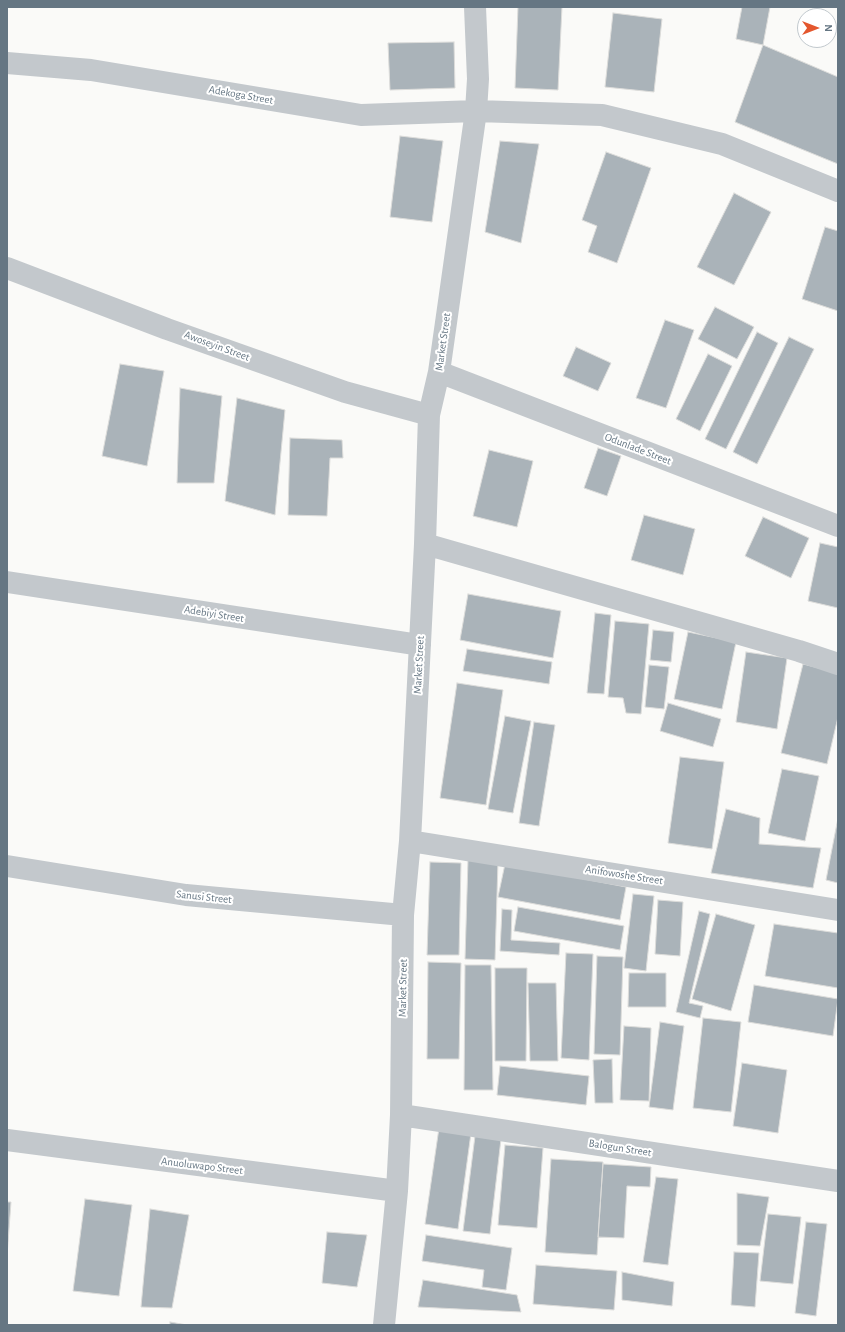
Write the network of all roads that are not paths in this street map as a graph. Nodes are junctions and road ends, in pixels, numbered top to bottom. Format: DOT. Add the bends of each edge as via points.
graph roads {
  1 [pos="475,7"];
  2 [pos="7,63"];
  3 [pos="476,112"];
  4 [pos="838,191"];
  5 [pos="7,268"];
  6 [pos="439,372"];
  7 [pos="429,416"];
  8 [pos="838,526"];
  9 [pos="425,544"];
  10 [pos="7,582"];
  11 [pos="420,645"];
  12 [pos="838,664"];
  13 [pos="410,841"];
  14 [pos="7,866"];
  15 [pos="838,910"];
  16 [pos="403,915"];
  17 [pos="401,1115"];
  18 [pos="7,1140"];
  19 [pos="838,1181"];
  20 [pos="397,1191"];
  21 [pos="384,1325"];
  1 -- 3 [label="street, Market Street" via="478,79"];
  2 -- 3 [label="street, Adekoga Street" via="91,70 361,115"];
  3 -- 4 [label="street, Adekoga Street" via="602,115 722,144"];
  3 -- 6 [label="street, Market Street"];
  5 -- 7 [label="street, Awoseyin Street" via="167,329 345,392"];
  6 -- 7 [label="street, Market Street"];
  6 -- 8 [label="street, Odunlade Street"];
  7 -- 9 [label="street, Market Street"];
  9 -- 11 [label="street, Market Street"];
  9 -- 12 [label="street"];
  10 -- 11 [label="street, Adebiyi Street"];
  11 -- 13 [label="street, Market Street"];
  13 -- 15 [label="street, Anifowoshe Street"];
  13 -- 16 [label="street, Market Street"];
  14 -- 16 [label="street, Sanusi Street" via="186,895"];
  16 -- 17 [label="street, Market Street"];
  17 -- 19 [label="street, Balogun Street"];
  17 -- 20 [label="street, Market Street"];
  18 -- 20 [label="street, Anuoluwapo Street"];
  20 -- 21 [label="street, Market Street"];
}
